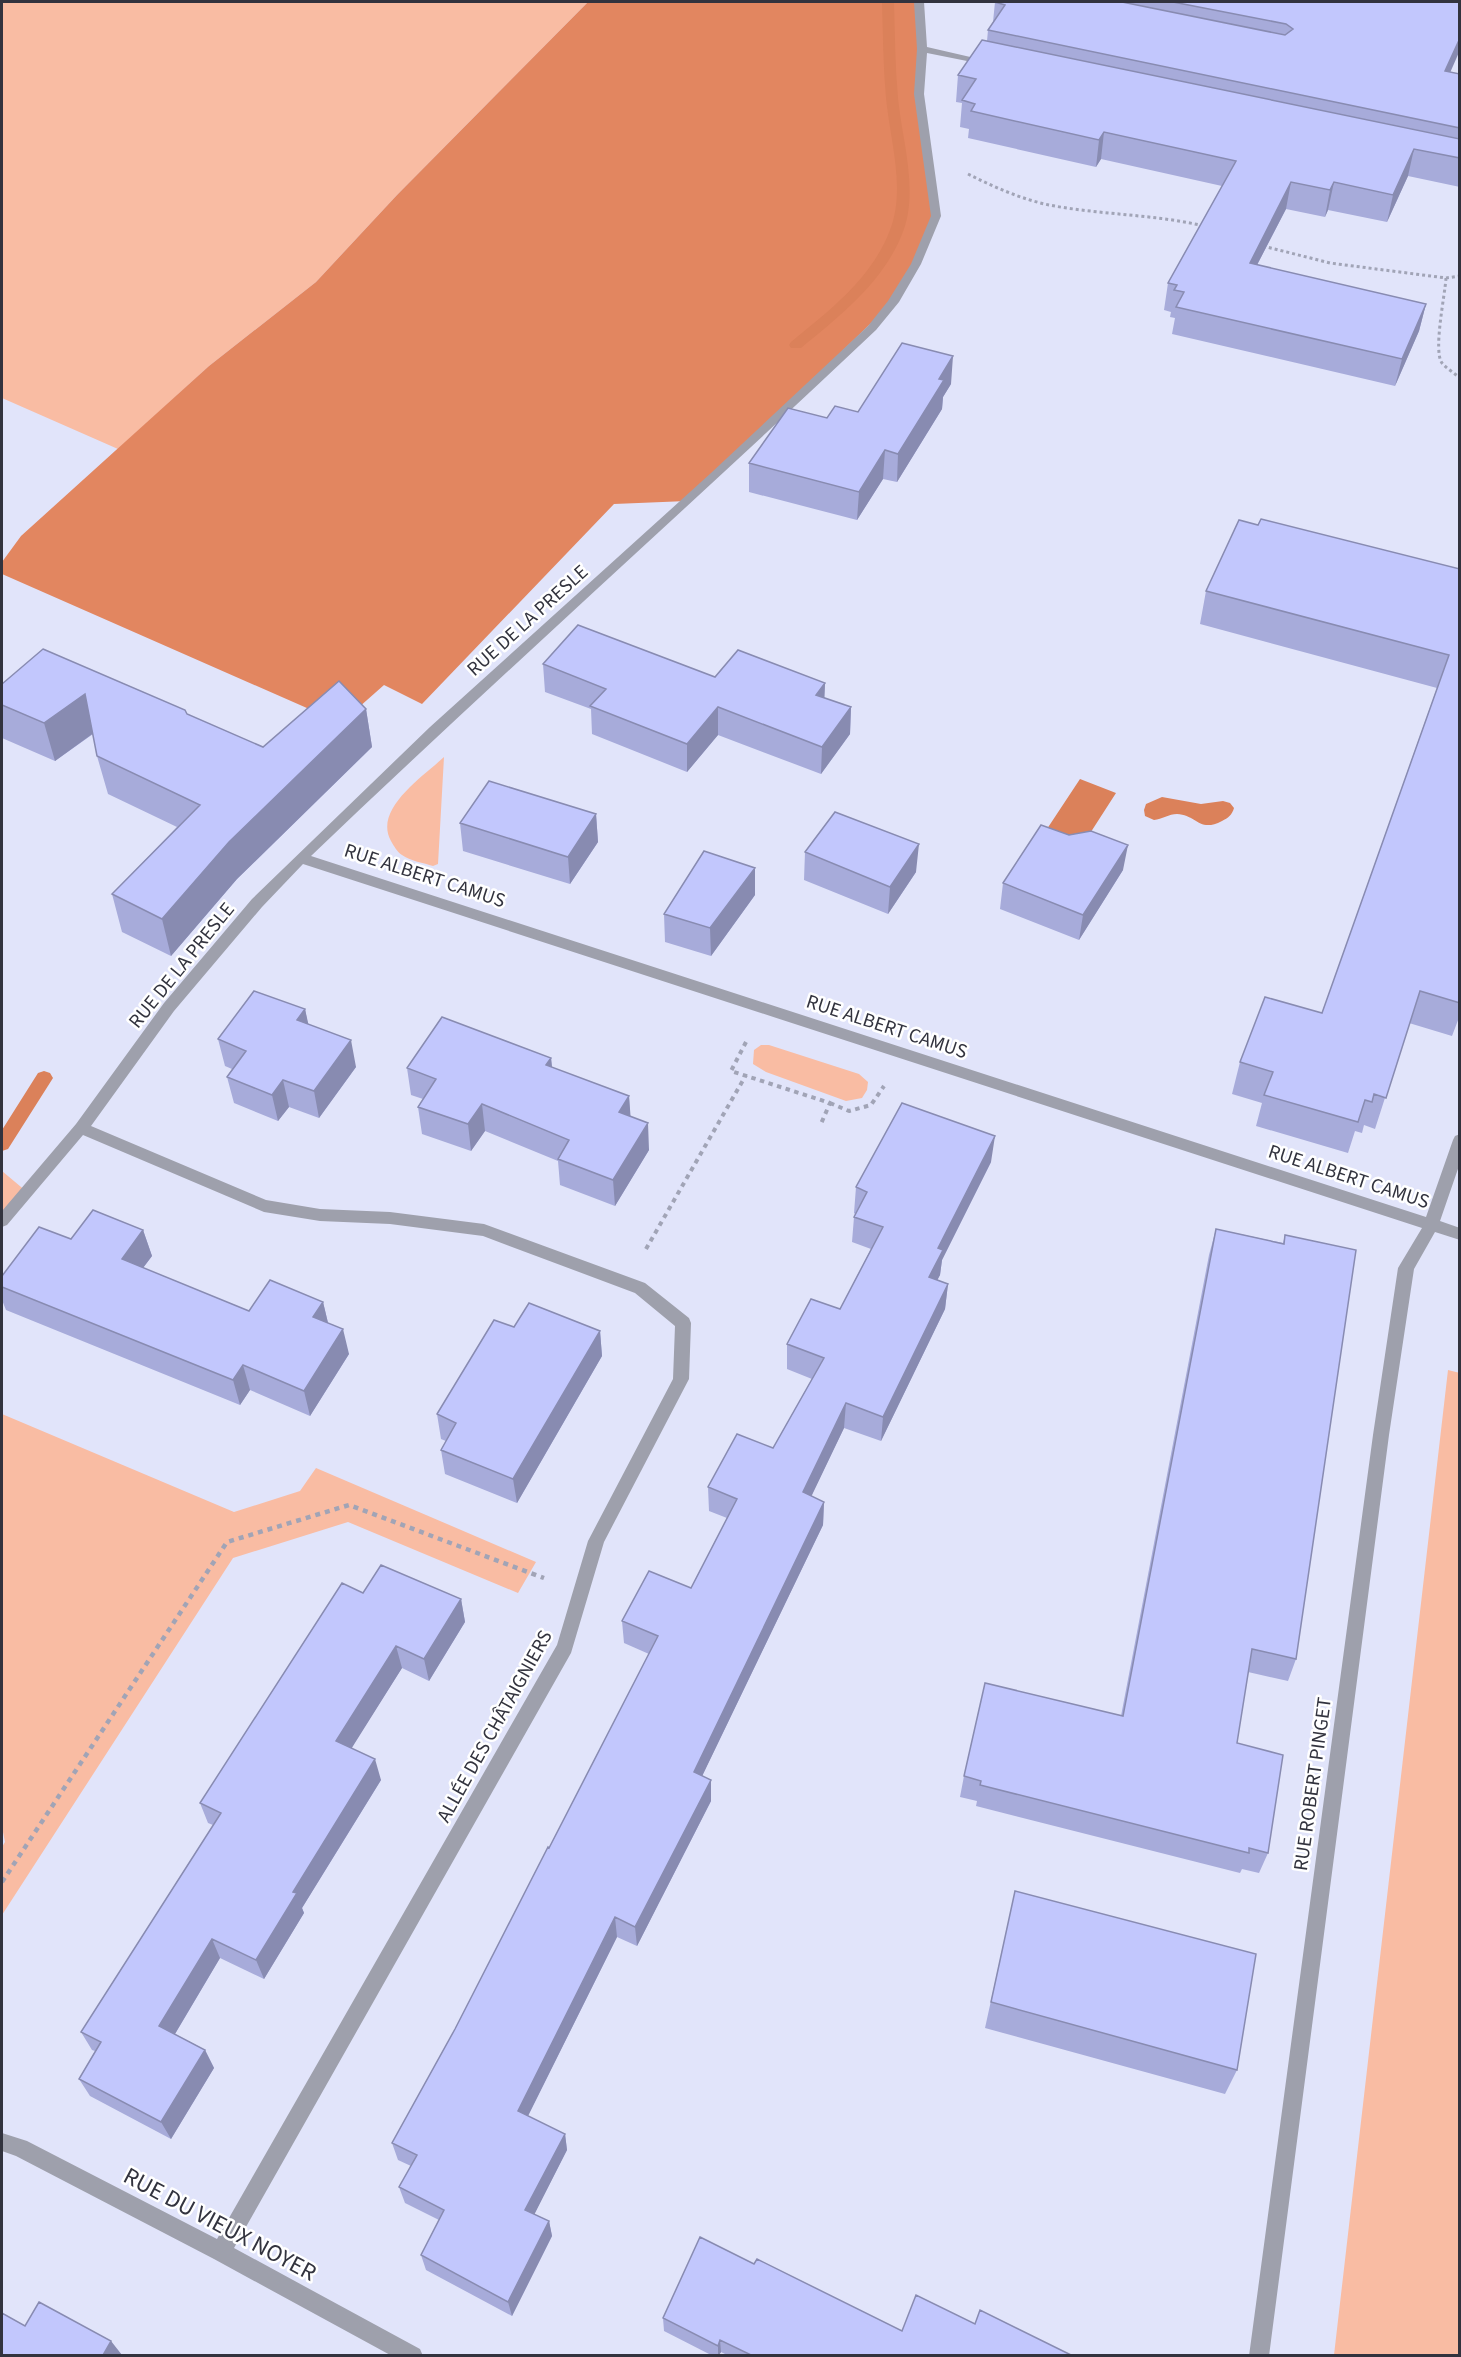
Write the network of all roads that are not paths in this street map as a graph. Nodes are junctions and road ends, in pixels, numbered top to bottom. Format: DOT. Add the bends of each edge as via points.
graph roads {
  1 [pos="919,2"];
  2 [pos="922,49"];
  3 [pos="992,64"];
  4 [pos="301,858"];
  5 [pos="81,1128"];
  6 [pos="1460,1140"];
  7 [pos="2,1221"];
  8 [pos="1431,1225"];
  9 [pos="1460,1234"];
  10 [pos="2,2142"];
  11 [pos="221,2252"];
  12 [pos="413,2355"];
  13 [pos="1259,2355"];
  1 -- 2 [label="street, RUE DE LA PRESLE"];
  2 -- 3 [label="street"];
  2 -- 4 [label="street, RUE DE LA PRESLE" via="919,94 936,216 916,264 893,302 872,328 715,476 435,730"];
  4 -- 5 [label="street, RUE DE LA PRESLE" via="257,903 169,1007"];
  4 -- 8 [label="street, RUE ALBERT CAMUS"];
  5 -- 7 [label="street, RUE DE LA PRESLE"];
  5 -- 11 [label="street, ALLÉE DES CHÂTAIGNIERS" via="264,1206 484,1230 640,1288 683,1323 681,1380 596,1541 565,1647"];
  6 -- 8 [label="street, RUE ROBERT PINGET"];
  8 -- 9 [label="street, RUE ALBERT CAMUS"];
  8 -- 13 [label="street, RUE ROBERT PINGET" via="1406,1268"];
  10 -- 11 [label="street, RUE DU VIEUX NOYER"];
  11 -- 12 [label="street, RUE DU VIEUX NOYER"];
}
